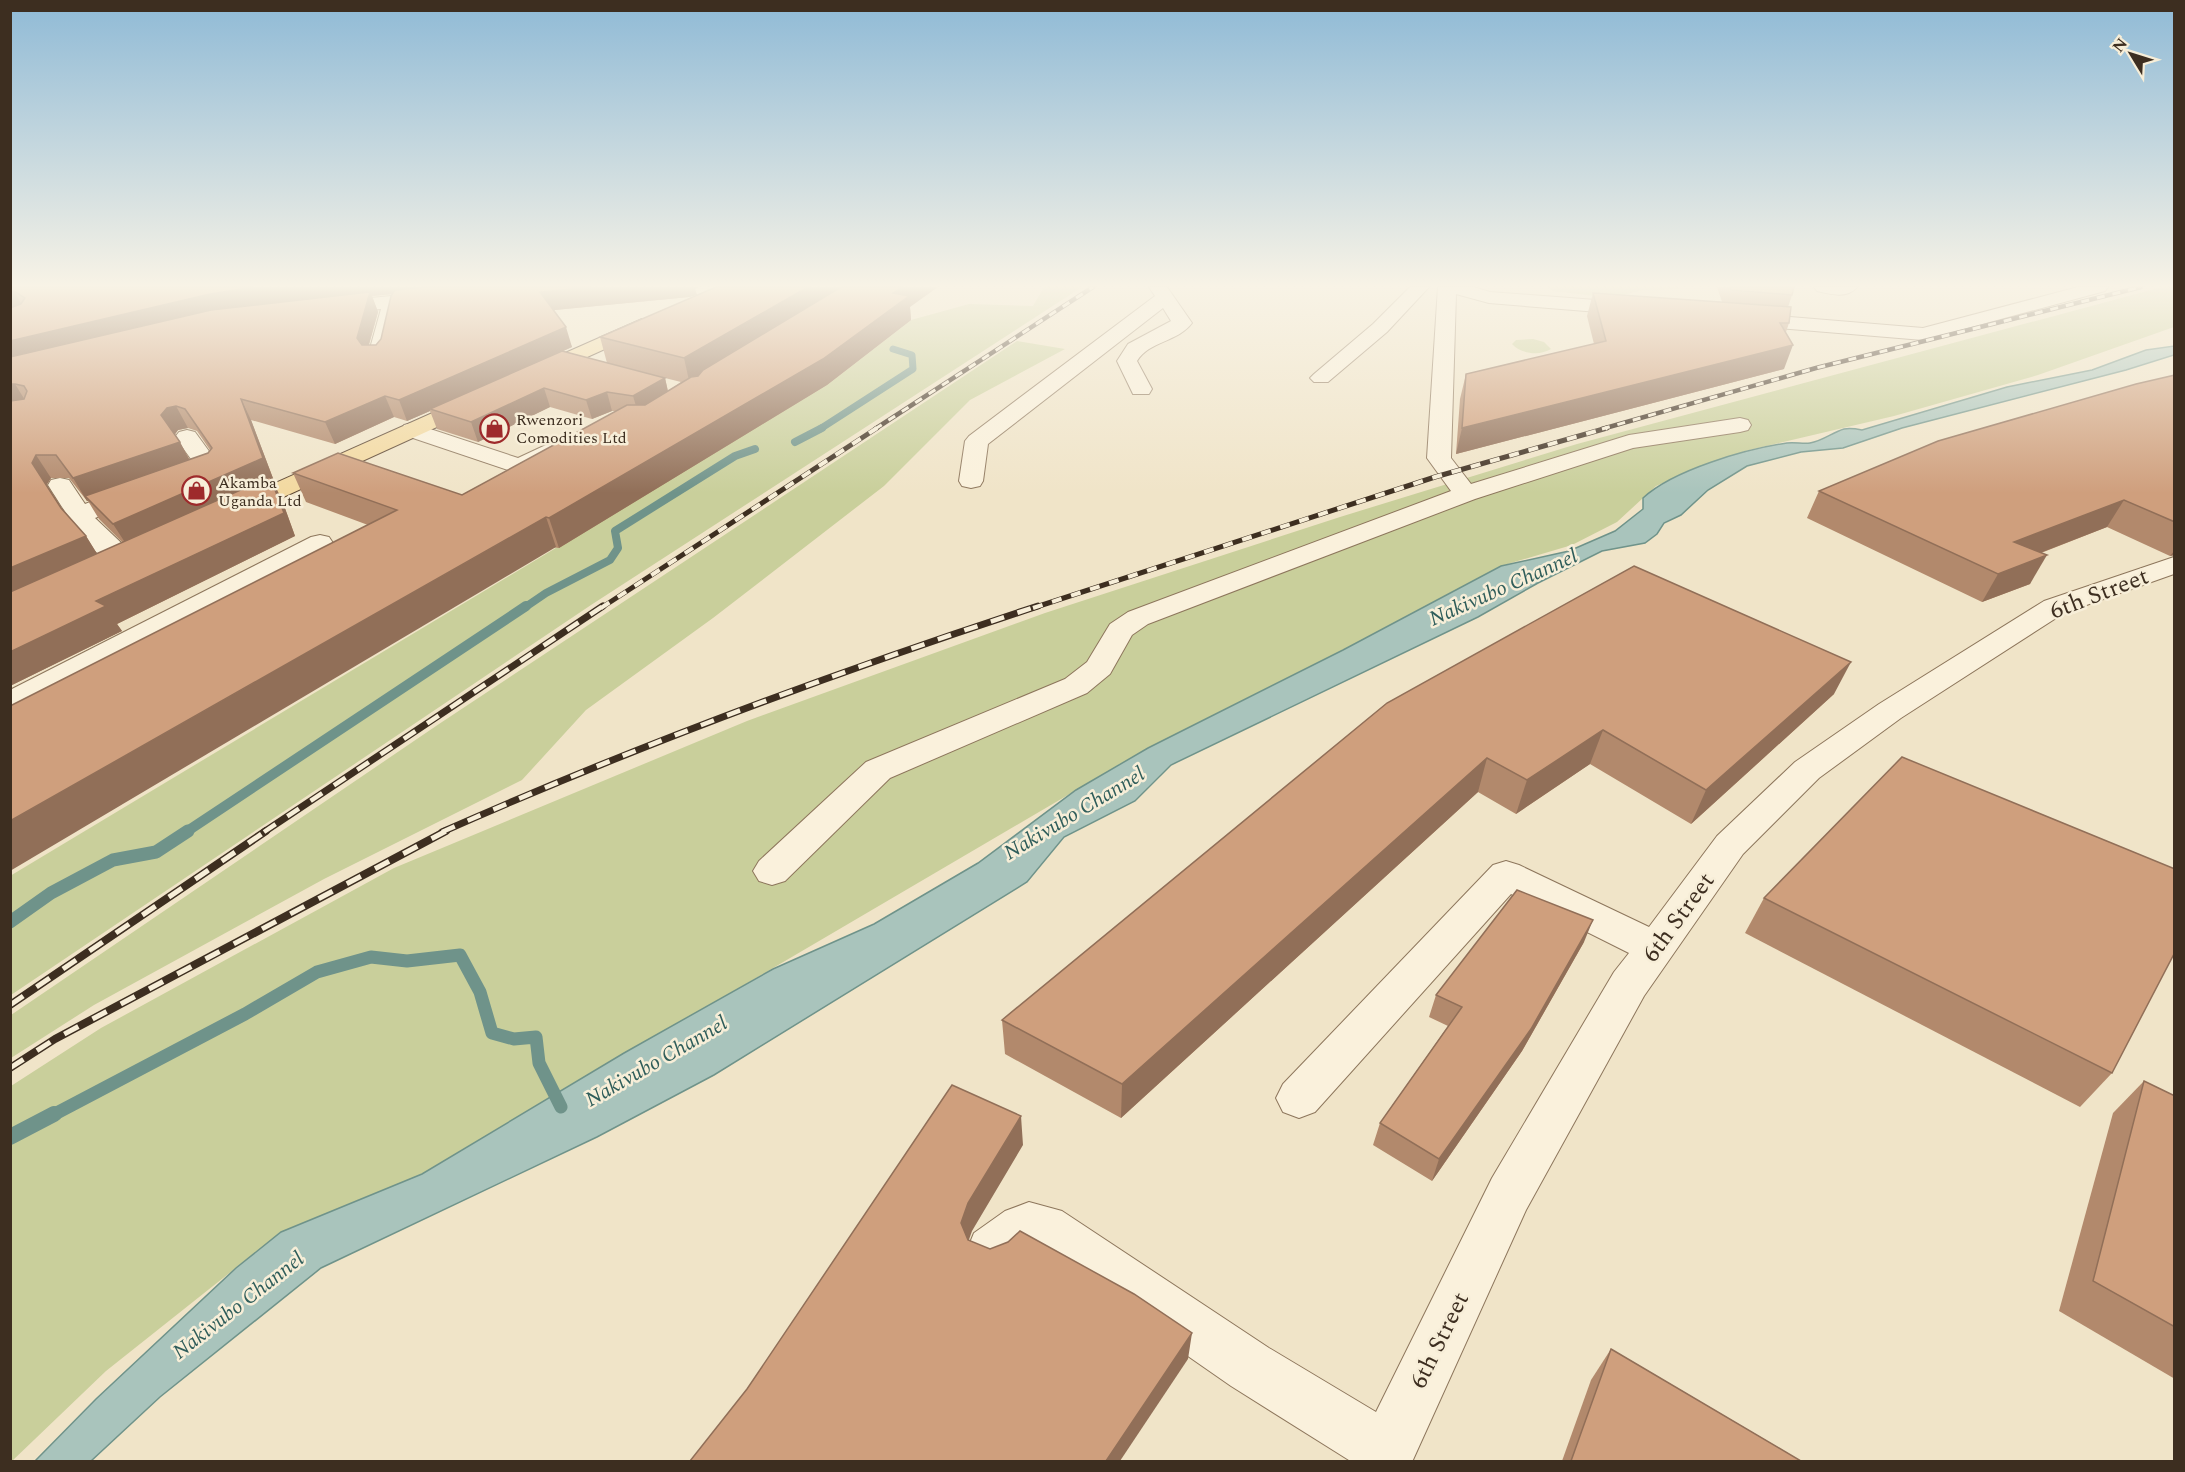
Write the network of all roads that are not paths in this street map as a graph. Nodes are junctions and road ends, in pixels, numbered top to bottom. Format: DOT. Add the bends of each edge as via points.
graph roads {
  1 [pos="378,356"];
  2 [pos="574,356"];
  3 [pos="1083,356"];
  4 [pos="1130,356"];
  5 [pos="1347,356"];
  6 [pos="1449,356"];
  7 [pos="377,359"];
  8 [pos="564,360"];
  9 [pos="594,369"];
  10 [pos="1321,378"];
  11 [pos="520,380"];
  12 [pos="1142,389"];
  13 [pos="499,390"];
  14 [pos="1740,425"];
  15 [pos="412,430"];
  16 [pos="187,437"];
  17 [pos="572,441"];
  18 [pos="971,481"];
  19 [pos="60,485"];
  20 [pos="1466,494"];
  21 [pos="80,515"];
  22 [pos="220,517"];
  23 [pos="320,543"];
  24 [pos="124,561"];
  25 [pos="2175,565"];
  26 [pos="10,703"];
  27 [pos="772,872"];
  28 [pos="1656,948"];
  29 [pos="1299,1098"];
  30 [pos="992,1250"];
  31 [pos="1384,1456"];
  1 -- 7 [label="street"];
  2 -- 8 [label="main road"];
  3 -- 18 [label="street" via="977,441"];
  4 -- 12 [label="street" via="1127,360"];
  5 -- 10 [label="street"];
  6 -- 20 [label="street" via="1439,458"];
  8 -- 9 [label="street"];
  8 -- 11 [label="main road"];
  13 -- 15 [label="main road"];
  14 -- 20 [label="street" via="1629,442"];
  15 -- 17 [label="street" via="520,467"];
  15 -- 22 [label="main road"];
  16 -- 21 [label="street" via="210,469"];
  19 -- 21 [label="street"];
  20 -- 27 [label="street" via="1138,618 1120,630 1100,667 1076,686 878,770"];
  21 -- 24 [label="street"];
  23 -- 26 [label="street"];
  25 -- 28 [label="street, 6th Street" via="2054,607 1890,711 1807,770 1730,844"];
  28 -- 29 [label="street" via="1506,875"];
  28 -- 31 [label="street, 6th Street" via="1629,984 1509,1194"];
  30 -- 31 [label="street" via="1019,1227 1033,1223 1045,1228"];
}
